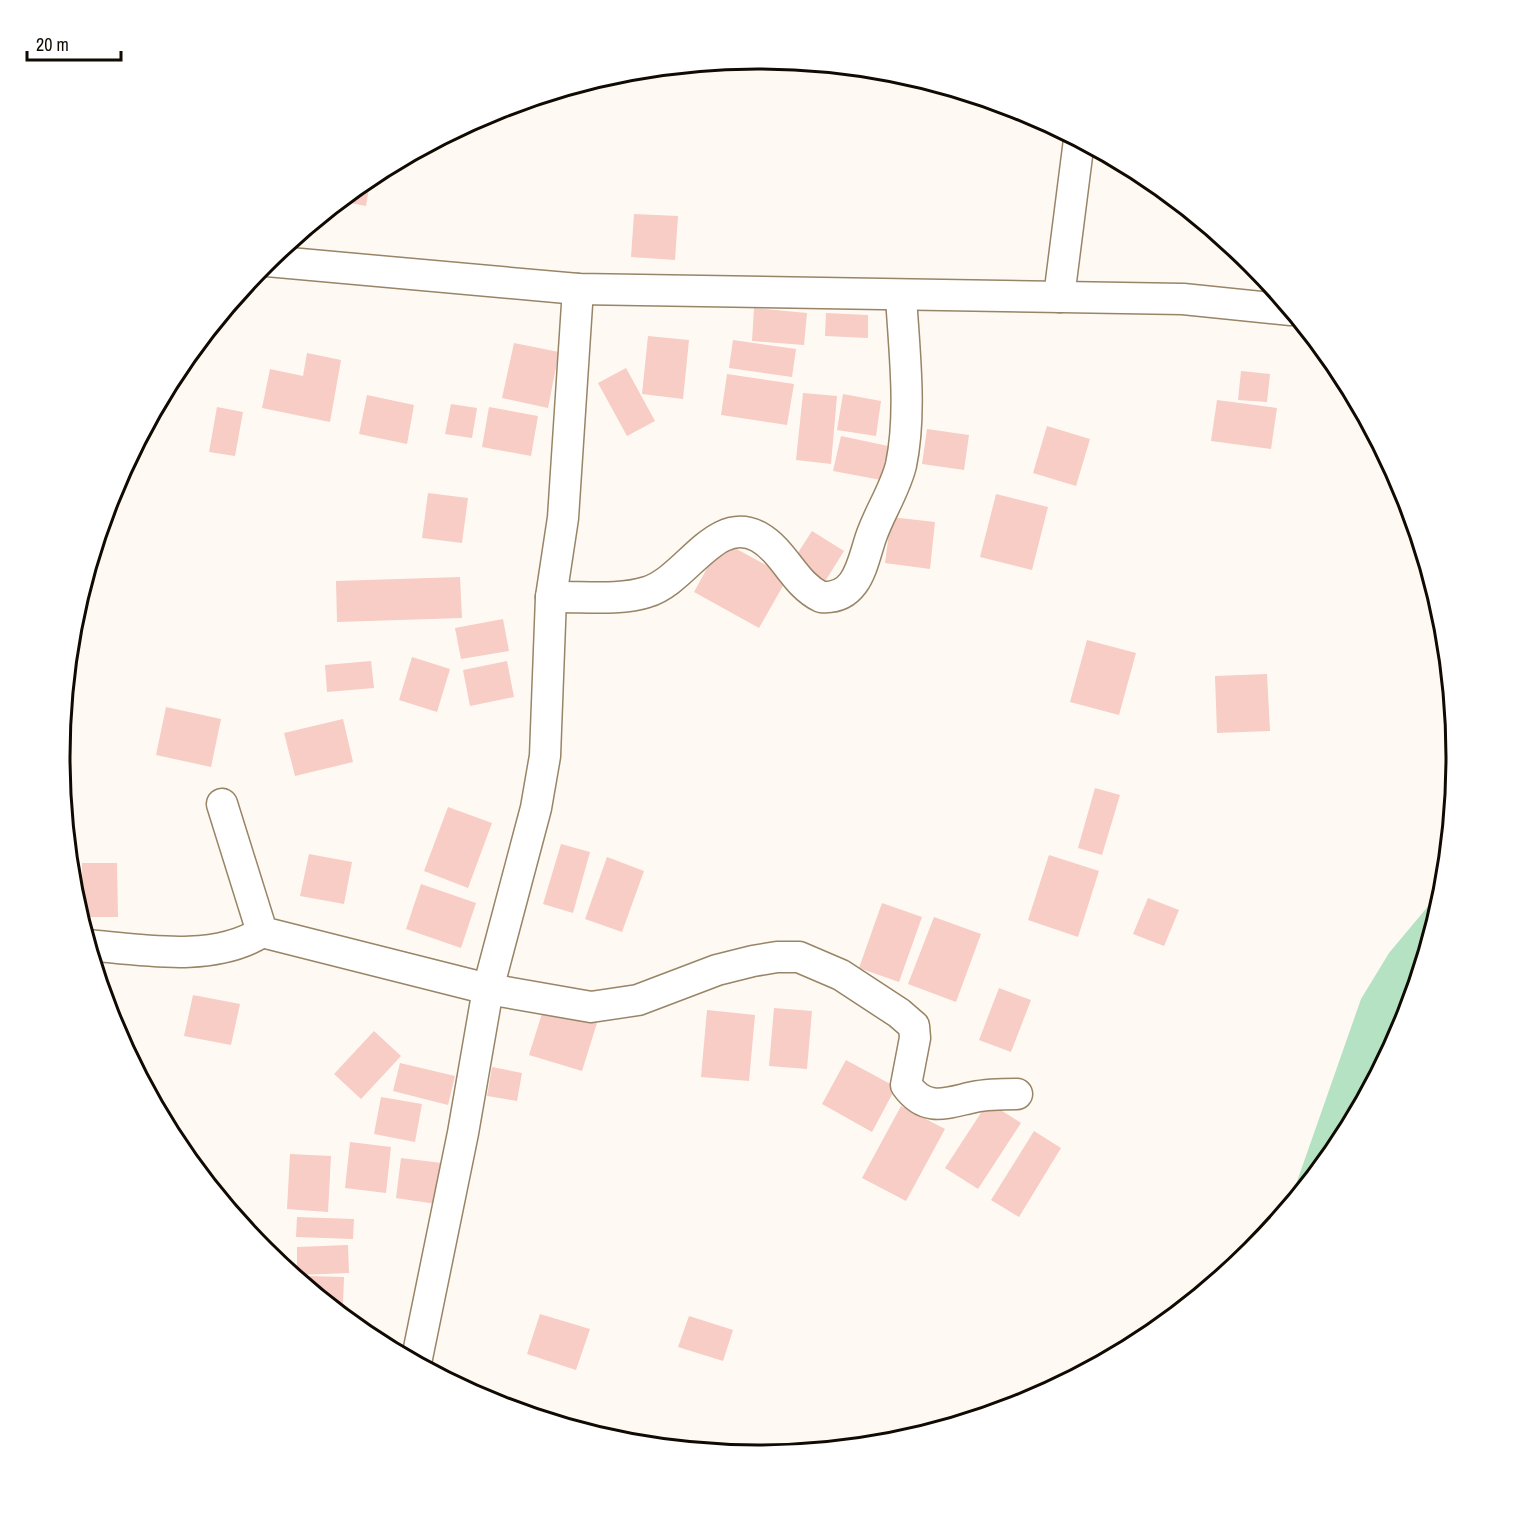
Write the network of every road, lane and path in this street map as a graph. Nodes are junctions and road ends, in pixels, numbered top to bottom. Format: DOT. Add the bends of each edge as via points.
graph roads {
  1 [pos="1078,148"];
  2 [pos="281,262"];
  3 [pos="578,289"];
  4 [pos="901,296"];
  5 [pos="1059,297"];
  6 [pos="1280,309"];
  7 [pos="551,597"];
  8 [pos="222,804"];
  9 [pos="262,932"];
  10 [pos="96,945"];
  11 [pos="488,989"];
  12 [pos="1017,1094"];
  13 [pos="417,1356"];
  1 -- 5 [label="street"];
  2 -- 3 [label="street"];
  3 -- 4 [label="street"];
  3 -- 7 [label="street" via="563,518"];
  4 -- 5 [label="street"];
  4 -- 7 [label="street" via="905,366 901,465 852,586 840,595 821,597 802,584 758,537 735,532 715,538 669,581 648,592"];
  5 -- 6 [label="street" via="1183,299"];
  7 -- 11 [label="street" via="545,756 536,808"];
  8 -- 9 [label="street"];
  9 -- 10 [label="street" via="248,941 201,950"];
  9 -- 11 [label="street"];
  11 -- 12 [label="street" via="605,1007 638,1000 717,970 777,957 799,957 841,975 914,1026 906,1085 914,1096 939,1105 993,1094"];
  11 -- 13 [label="street"];
}
